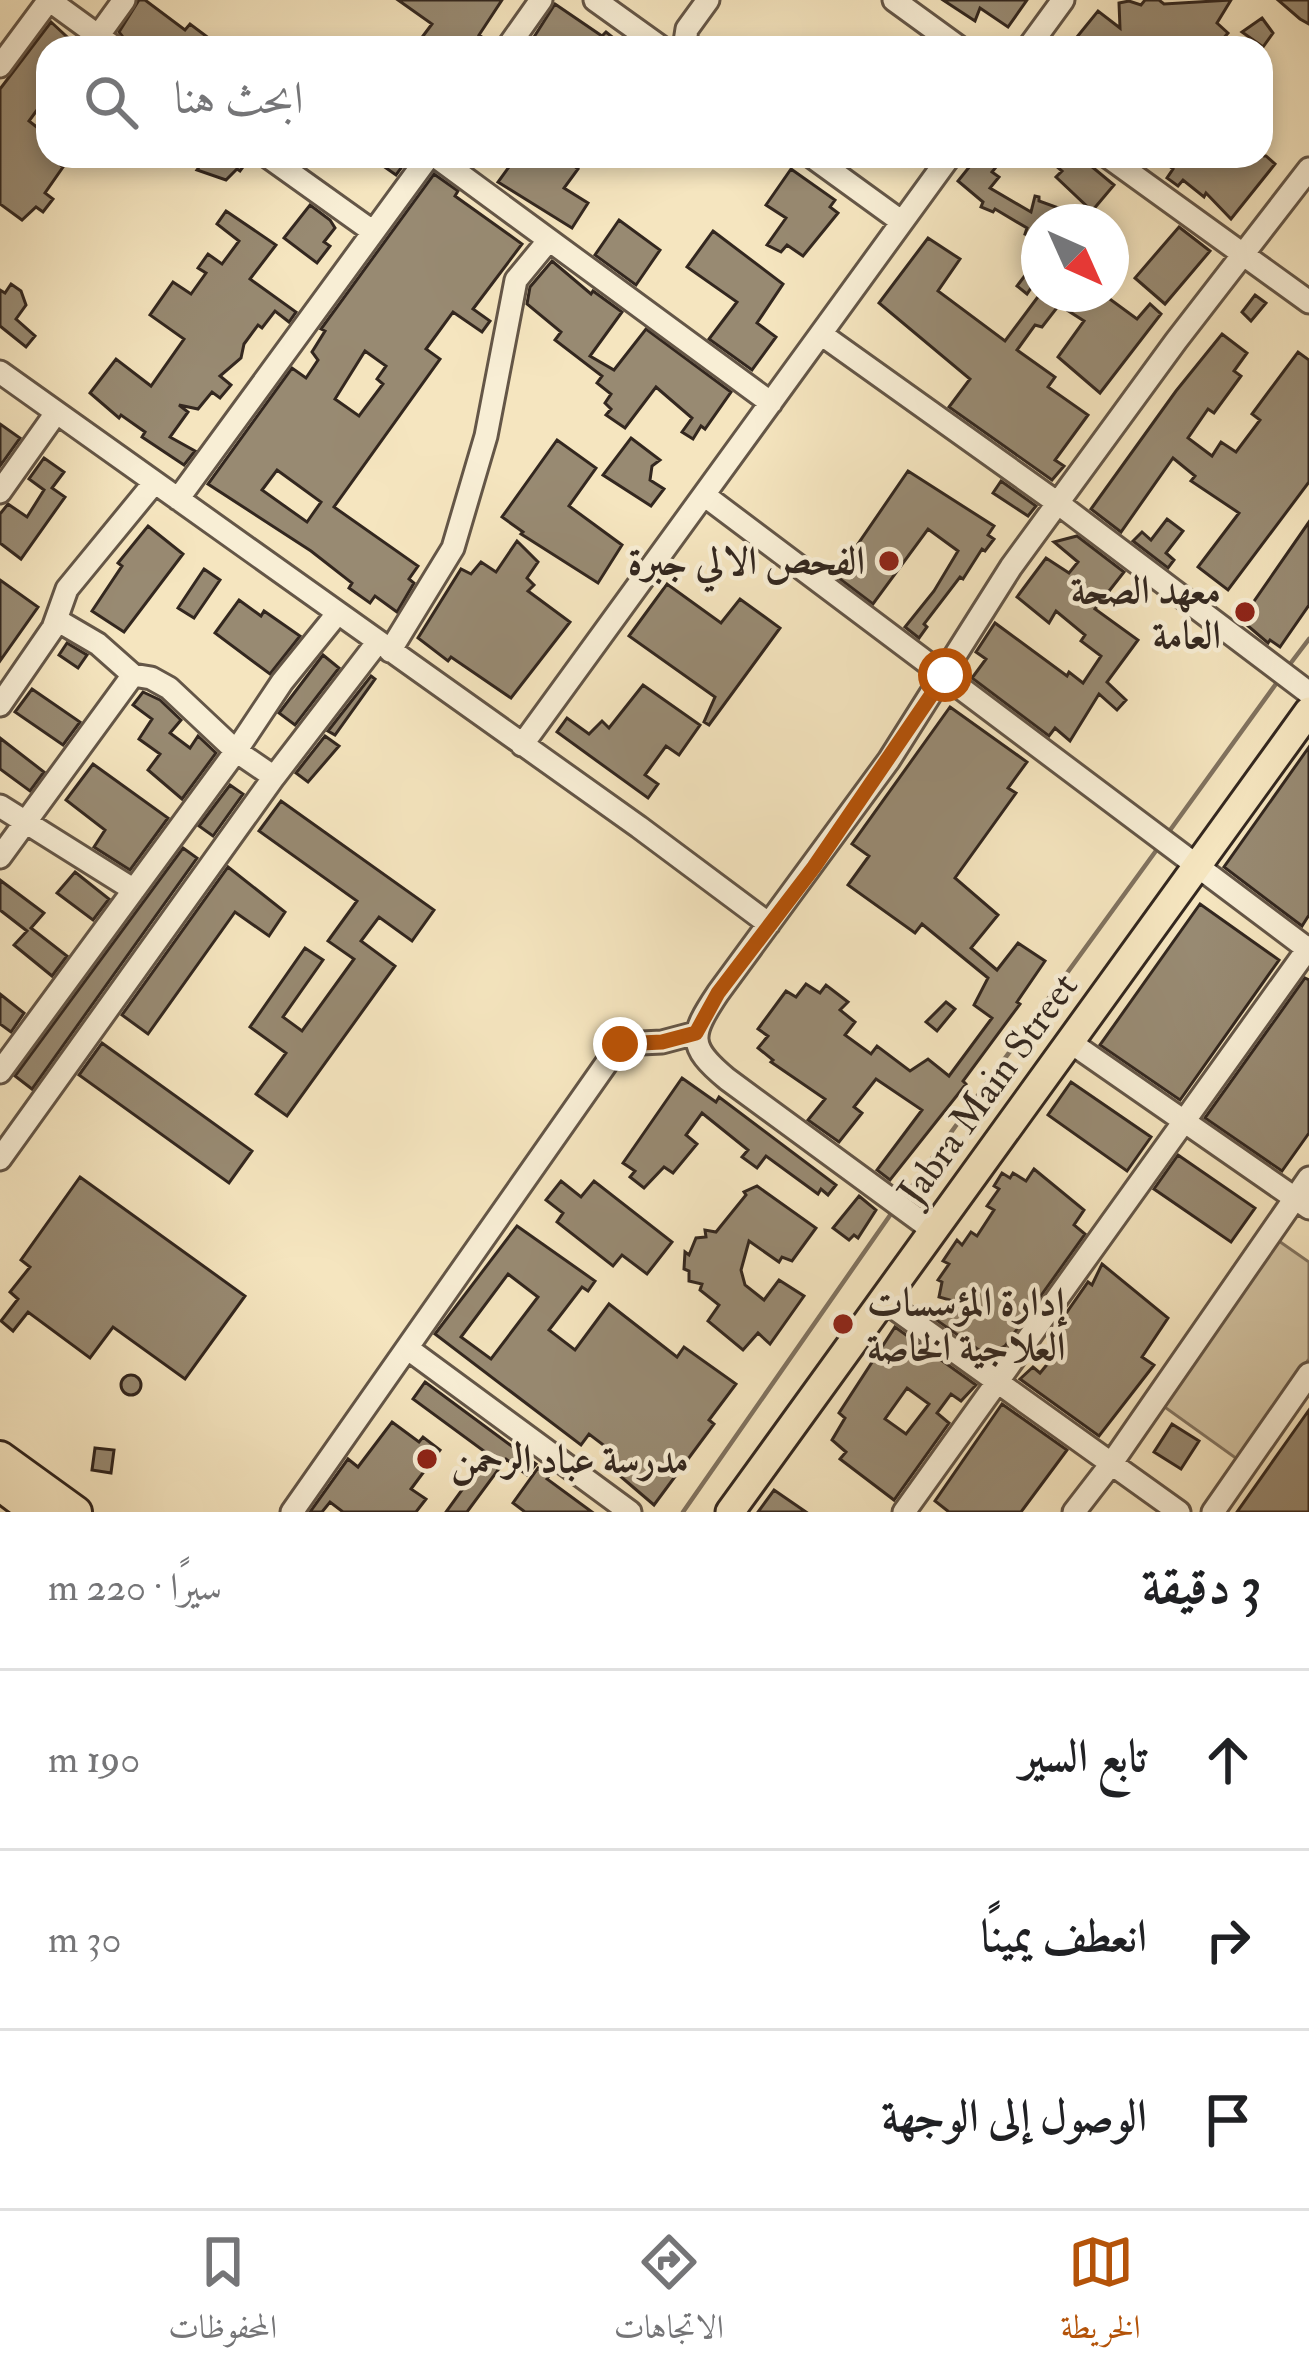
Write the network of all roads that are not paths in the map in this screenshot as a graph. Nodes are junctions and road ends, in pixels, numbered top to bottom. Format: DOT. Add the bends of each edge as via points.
graph roads {
  1 [pos="49,0"];
  2 [pos="124,0"];
  3 [pos="541,0"];
  4 [pos="595,0"];
  5 [pos="708,0"];
  6 [pos="1063,0"];
  7 [pos="896,1"];
  8 [pos="98,36"];
  9 [pos="109,36"];
  10 [pos="516,36"];
  11 [pos="645,36"];
  12 [pos="686,36"];
  13 [pos="944,36"];
  14 [pos="1037,36"];
  15 [pos="0,66"];
  16 [pos="284,168"];
  17 [pos="422,168"];
  18 [pos="449,168"];
  19 [pos="828,168"];
  20 [pos="941,168"];
  21 [pos="1123,168"];
  22 [pos="1309,169"];
  23 [pos="902,222"];
  24 [pos="372,231"];
  25 [pos="549,240"];
  26 [pos="1244,256"];
  27 [pos="1309,302"];
  28 [pos="821,334"];
  29 [pos="0,372"];
  30 [pos="771,403"];
  31 [pos="56,412"];
  32 [pos="154,483"];
  33 [pos="0,492"];
  34 [pos="704,494"];
  35 [pos="178,500"];
  36 [pos="1059,504"];
  37 [pos="337,614"];
  38 [pos="56,620"];
  39 [pos="384,647"];
  40 [pos="133,675"];
  41 [pos="945,675"];
  42 [pos="1309,693"];
  43 [pos="0,705"];
  44 [pos="1309,712"];
  45 [pos="522,745"];
  46 [pos="236,751"];
  47 [pos="274,777"];
  48 [pos="0,806"];
  49 [pos="24,824"];
  50 [pos="0,857"];
  51 [pos="1198,865"];
  52 [pos="134,890"];
  53 [pos="769,924"];
  54 [pos="1308,949"];
  55 [pos="696,1033"];
  56 [pos="1070,1042"];
  57 [pos="3,1060"];
  58 [pos="1185,1122"];
  59 [pos="0,1160"];
  60 [pos="1309,1178"];
  61 [pos="1302,1204"];
  62 [pos="934,1231"];
  63 [pos="883,1300"];
  64 [pos="406,1348"];
  65 [pos="1309,1374"];
  66 [pos="998,1384"];
  67 [pos="0,1457"];
  68 [pos="1112,1465"];
  69 [pos="0,1486"];
  70 [pos="36,1512"];
  71 [pos="76,1512"];
  72 [pos="292,1512"];
  73 [pos="630,1512"];
  74 [pos="730,1512"];
  75 [pos="904,1512"];
  76 [pos="1074,1512"];
  77 [pos="1179,1512"];
  78 [pos="1213,1512"];
  1 -- 8 [label="street"];
  1 -- 15 [label="street"];
  2 -- 9 [label="street"];
  3 -- 10 [label="street"];
  4 -- 11 [label="street"];
  5 -- 12 [label="street"];
  6 -- 14 [label="street"];
  7 -- 13 [label="street"];
  16 -- 24 [label="street"];
  17 -- 24 [label="street"];
  18 -- 25 [label="street"];
  19 -- 23 [label="street"];
  20 -- 23 [label="street"];
  21 -- 26 [label="street"];
  22 -- 26 [label="street"];
  23 -- 28 [label="street"];
  24 -- 35 [label="street"];
  25 -- 30 [label="street"];
  25 -- 39 [label="street" via="510,301 486,436 453,548"];
  26 -- 27 [label="street"];
  26 -- 36 [label="street"];
  28 -- 30 [label="street"];
  28 -- 36 [label="street"];
  29 -- 31 [label="street"];
  30 -- 34 [label="street"];
  31 -- 32 [label="street"];
  31 -- 33 [label="street"];
  32 -- 35 [label="street"];
  32 -- 38 [label="street" via="67,589"];
  34 -- 41 [label="street"];
  34 -- 45 [label="street"];
  35 -- 37 [label="street"];
  36 -- 41 [label="street"];
  36 -- 42 [label="street"];
  37 -- 39 [label="street"];
  37 -- 46 [label="street"];
  38 -- 40 [label="street"];
  38 -- 43 [label="street"];
  39 -- 45 [label="street"];
  39 -- 47 [label="street"];
  40 -- 46 [label="street" via="170,688"];
  40 -- 49 [label="street"];
  41 -- 51 [label="street"];
  41 -- 53 [label="street"];
  44 -- 51 [label="main road, Jabra Main Street"];
  45 -- 53 [label="street"];
  46 -- 47 [label="street"];
  46 -- 52 [label="street"];
  47 -- 59 [label="street"];
  48 -- 49 [label="street"];
  49 -- 50 [label="street"];
  49 -- 52 [label="street"];
  51 -- 54 [label="street"];
  51 -- 56 [label="main road, Jabra Main Street"];
  52 -- 57 [label="street"];
  53 -- 55 [label="street"];
  54 -- 58 [label="street"];
  55 -- 62 [label="street" via="700,1055 727,1079"];
  55 -- 64 [label="street" via="620,1044"];
  56 -- 58 [label="street"];
  56 -- 62 [label="main road, Jabra Main Street"];
  58 -- 61 [label="street"];
  58 -- 66 [label="street"];
  60 -- 61 [label="street"];
  61 -- 68 [label="street"];
  62 -- 63 [label="main road, Jabra Main Street"];
  63 -- 66 [label="street"];
  63 -- 74 [label="main road, Jabra Main Street"];
  64 -- 72 [label="street"];
  64 -- 73 [label="street"];
  65 -- 78 [label="street"];
  66 -- 68 [label="street"];
  66 -- 75 [label="street"];
  67 -- 71 [label="highway"];
  68 -- 76 [label="street"];
  68 -- 77 [label="street"];
  69 -- 70 [label="highway"];
}
